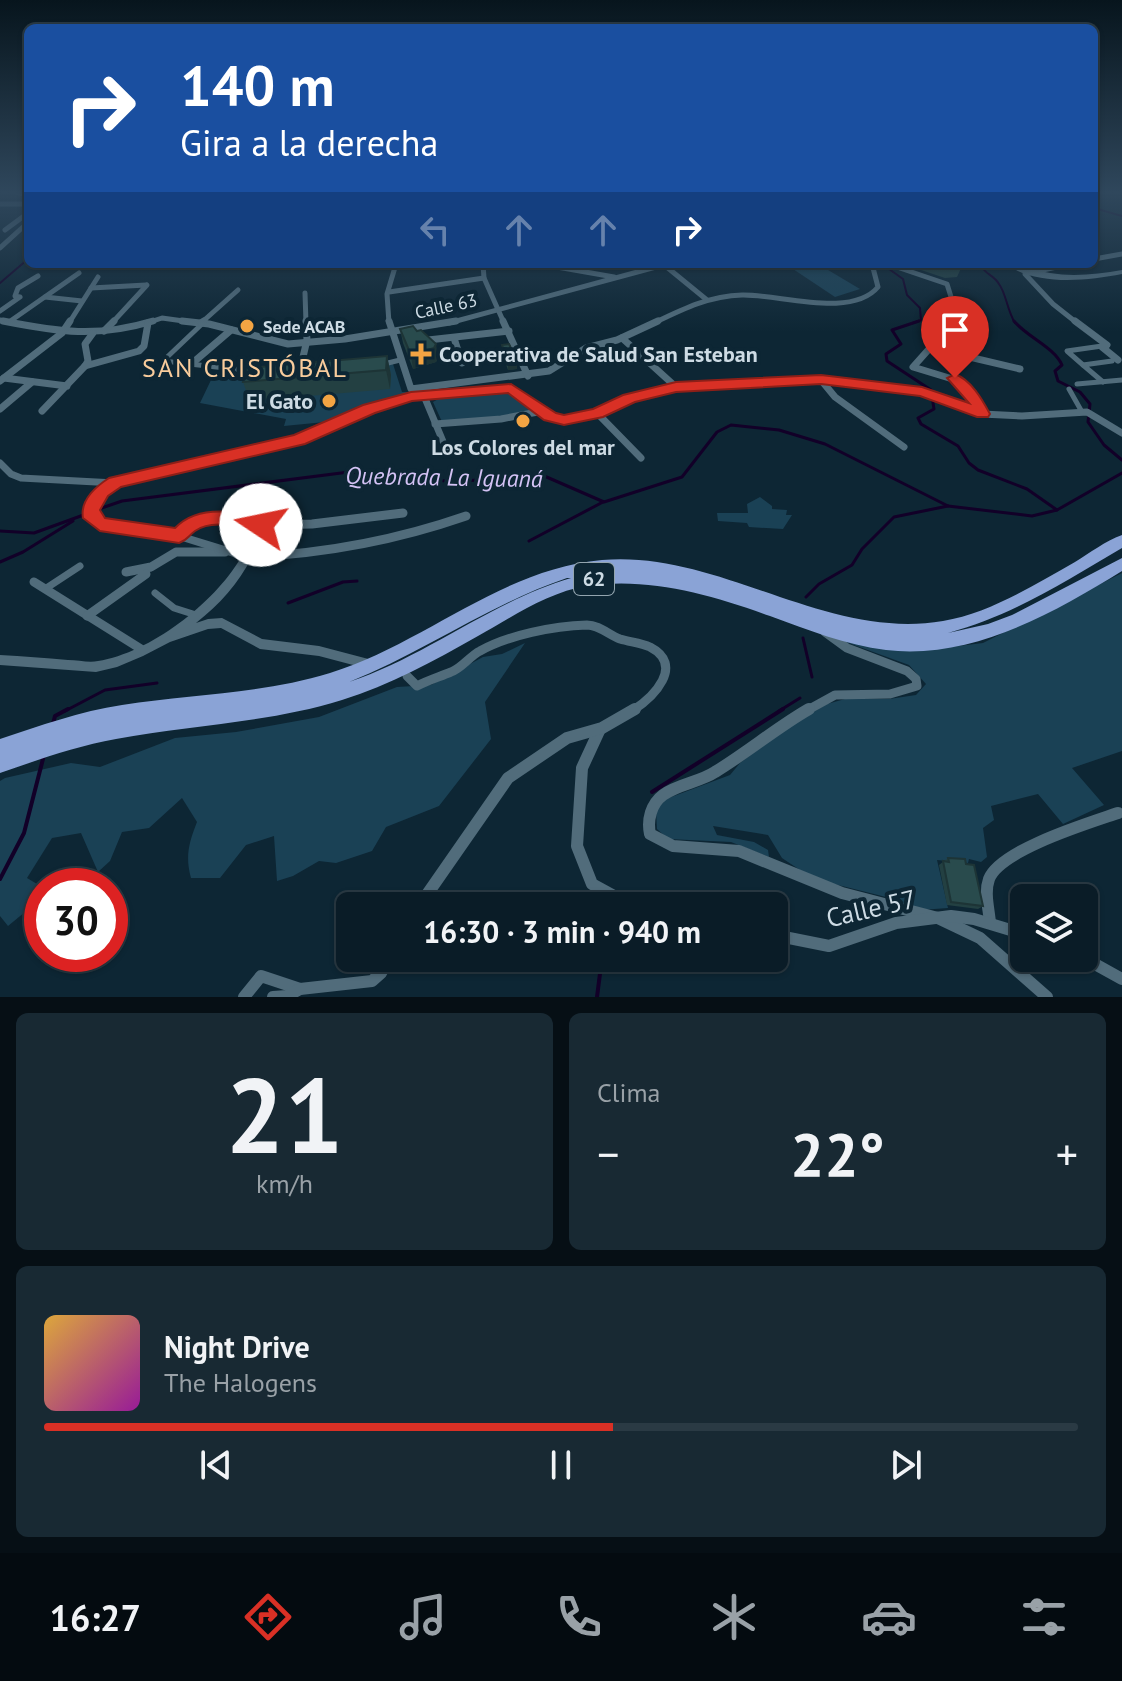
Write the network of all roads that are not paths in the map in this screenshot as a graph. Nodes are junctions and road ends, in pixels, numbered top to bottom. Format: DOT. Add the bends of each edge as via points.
graph roads {
  1 [pos="1122,254"];
  2 [pos="1098,258"];
  3 [pos="394,268"];
  4 [pos="483,268"];
  5 [pos="564,268"];
  6 [pos="651,268"];
  7 [pos="670,268"];
  8 [pos="873,268"];
  9 [pos="900,268"];
  10 [pos="1020,268"];
  11 [pos="1041,268"];
  12 [pos="1028,271"];
  13 [pos="1122,272"];
  14 [pos="79,273"];
  15 [pos="38,276"];
  16 [pos="98,277"];
  17 [pos="618,277"];
  18 [pos="484,278"];
  19 [pos="91,288"];
  20 [pos="238,290"];
  21 [pos="389,292"];
  22 [pos="305,293"];
  23 [pos="45,297"];
  24 [pos="707,300"];
  25 [pos="82,301"];
  26 [pos="499,310"];
  27 [pos="0,311"];
  28 [pos="0,320"];
  29 [pos="9,322"];
  30 [pos="148,323"];
  31 [pos="202,323"];
  32 [pos="231,330"];
  33 [pos="389,330"];
  34 [pos="509,331"];
  35 [pos="103,332"];
  36 [pos="62,333"];
  37 [pos="93,333"];
  38 [pos="454,338"];
  39 [pos="622,338"];
  40 [pos="428,340"];
  41 [pos="304,343"];
  42 [pos="1102,346"];
  43 [pos="931,348"];
  44 [pos="400,360"];
  45 [pos="1115,361"];
  46 [pos="462,363"];
  47 [pos="1083,365"];
  48 [pos="85,366"];
  49 [pos="189,366"];
  50 [pos="374,366"];
  51 [pos="1020,369"];
  52 [pos="263,371"];
  53 [pos="549,371"];
  54 [pos="309,374"];
  55 [pos="286,375"];
  56 [pos="299,375"];
  57 [pos="528,376"];
  58 [pos="2,380"];
  59 [pos="821,380"];
  60 [pos="1122,380"];
  61 [pos="32,382"];
  62 [pos="1103,382"];
  63 [pos="1077,384"];
  64 [pos="67,386"];
  65 [pos="676,387"];
  66 [pos="473,388"];
  67 [pos="511,388"];
  68 [pos="1069,389"];
  69 [pos="424,396"];
  70 [pos="0,409"];
  71 [pos="42,411"];
  72 [pos="543,411"];
  73 [pos="1082,412"];
  74 [pos="598,414"];
  75 [pos="982,414"];
  76 [pos="435,424"];
  77 [pos="1122,433"];
  78 [pos="904,447"];
  79 [pos="447,451"];
  80 [pos="641,458"];
  81 [pos="0,463"];
  82 [pos="115,483"];
  83 [pos="403,513"];
  84 [pos="466,516"];
  85 [pos="179,536"];
  86 [pos="1122,541"];
  87 [pos="225,552"];
  88 [pos="247,557"];
  89 [pos="1122,564"];
  90 [pos="80,566"];
  91 [pos="126,572"];
  92 [pos="146,574"];
  93 [pos="34,582"];
  94 [pos="45,589"];
  95 [pos="155,593"];
  96 [pos="196,615"];
  97 [pos="87,616"];
  98 [pos="818,626"];
  99 [pos="162,639"];
  100 [pos="141,649"];
  101 [pos="0,660"];
  102 [pos="372,665"];
  103 [pos="407,676"];
  104 [pos="600,729"];
  105 [pos="72,733"];
  106 [pos="3,755"];
  107 [pos="1118,813"];
  108 [pos="429,892"];
  109 [pos="607,892"];
  110 [pos="938,918"];
  111 [pos="990,923"];
  112 [pos="1010,929"];
  113 [pos="788,938"];
  114 [pos="1098,966"];
  115 [pos="382,972"];
  116 [pos="1122,979"];
  117 [pos="300,989"];
  118 [pos="244,997"];
  119 [pos="273,997"];
  120 [pos="1047,997"];
  1 -- 2 [label="street"];
  3 -- 21 [label="street"];
  4 -- 18 [label="street"];
  5 -- 17 [label="street"];
  6 -- 17 [label="street, Calle 63"];
  7 -- 24 [label="street"];
  8 -- 24 [label="street" via="878,287 851,304 741,295"];
  9 -- 43 [label="street" via="947,284 956,313"];
  10 -- 12 [label="main road"];
  11 -- 12 [label="street"];
  12 -- 13 [label="main road" via="1078,278"];
  12 -- 42 [label="street" via="1025,274 1053,304 1107,345"];
  14 -- 23 [label="street"];
  15 -- 27 [label="street" via="18,288 15,296 20,297"];
  16 -- 19 [label="street"];
  17 -- 26 [label="street, Calle 63"];
  18 -- 21 [label="street"];
  18 -- 26 [label="street"];
  19 -- 25 [label="street"];
  19 -- 35 [label="street" via="147,285"];
  20 -- 31 [label="street"];
  21 -- 33 [label="street"];
  22 -- 41 [label="street"];
  23 -- 25 [label="street"];
  23 -- 29 [label="street"];
  24 -- 39 [label="street"];
  25 -- 36 [label="street"];
  26 -- 33 [label="street, Calle 63" via="419,329"];
  26 -- 34 [label="street"];
  28 -- 29 [label="street"];
  29 -- 36 [label="street"];
  30 -- 31 [label="street, Calle 63" via="162,318"];
  30 -- 35 [label="street"];
  30 -- 48 [label="street" via="139,351"];
  31 -- 32 [label="street, Calle 63"];
  31 -- 49 [label="street" via="163,361"];
  32 -- 41 [label="street, Calle 63" via="273,342"];
  32 -- 49 [label="street"];
  33 -- 41 [label="street, Calle 63"];
  33 -- 44 [label="street"];
  34 -- 38 [label="street"];
  34 -- 57 [label="street"];
  35 -- 37 [label="street"];
  36 -- 37 [label="street"];
  36 -- 58 [label="street"];
  37 -- 48 [label="street" via="85,344"];
  38 -- 40 [label="street"];
  38 -- 46 [label="street"];
  39 -- 53 [label="street" via="586,348"];
  39 -- 65 [label="street"];
  41 -- 56 [label="street"];
  42 -- 45 [label="street"];
  42 -- 47 [label="street" via="1067,351"];
  43 -- 51 [label="street"];
  43 -- 75 [label="street" via="915,368 959,381"];
  44 -- 50 [label="street"];
  44 -- 66 [label="street" via="411,389"];
  45 -- 47 [label="street"];
  47 -- 62 [label="street"];
  48 -- 64 [label="street"];
  49 -- 52 [label="street"];
  53 -- 57 [label="street"];
  53 -- 67 [label="street"];
  54 -- 56 [label="street"];
  55 -- 56 [label="street"];
  57 -- 66 [label="street"];
  58 -- 61 [label="street"];
  59 -- 65 [label="street"];
  59 -- 75 [label="street" via="930,394"];
  59 -- 78 [label="street" via="835,397"];
  60 -- 62 [label="street"];
  61 -- 64 [label="street"];
  61 -- 70 [label="street"];
  62 -- 63 [label="street"];
  64 -- 71 [label="street"];
  65 -- 74 [label="street" via="629,399"];
  66 -- 67 [label="street"];
  66 -- 69 [label="street"];
  67 -- 72 [label="street"];
  68 -- 73 [label="street"];
  69 -- 76 [label="street"];
  69 -- 82 [label="street" via="369,409 299,440"];
  72 -- 74 [label="street" via="564,420"];
  72 -- 76 [label="street"];
  73 -- 75 [label="street"];
  73 -- 77 [label="street"];
  74 -- 80 [label="street"];
  76 -- 79 [label="street"];
  81 -- 82 [label="street" via="21,478"];
  82 -- 85 [label="street" via="101,492 92,518 100,524"];
  83 -- 85 [label="street" via="312,524 261,525 216,517 189,525"];
  84 -- 88 [label="street" via="427,531 310,555"];
  85 -- 87 [label="street"];
  86 -- 102 [label="highway, 62" via="1008,604 962,622 918,630 851,624 697,574 656,567 570,571 516,591"];
  87 -- 88 [label="street"];
  87 -- 91 [label="street" via="176,552"];
  88 -- 96 [label="street" via="222,596"];
  89 -- 98 [label="highway, 62" via="1010,621 949,642 888,643"];
  90 -- 94 [label="street"];
  92 -- 97 [label="street"];
  93 -- 94 [label="street"];
  94 -- 97 [label="street"];
  95 -- 96 [label="street" via="174,608"];
  96 -- 99 [label="street"];
  97 -- 100 [label="street"];
  98 -- 105 [label="highway, 62" via="692,585 641,576 585,580 533,598 433,652 343,692"];
  98 -- 110 [label="street" via="847,648 907,671 917,686 890,694 835,695 775,728 714,773 663,795 652,808 650,834 673,846 739,851 842,893"];
  99 -- 100 [label="street"];
  99 -- 102 [label="street" via="222,623 260,644"];
  100 -- 101 [label="street" via="96,667"];
  102 -- 105 [label="highway, 62" via="306,688 118,714"];
  103 -- 104 [label="street" via="417,686 453,672 503,641 588,625 660,651 669,673 660,688"];
  104 -- 108 [label="street" via="570,736 502,784"];
  104 -- 109 [label="street" via="582,768 577,846 592,884"];
  105 -- 106 [label="highway, 62"];
  107 -- 111 [label="street" via="1075,827 1002,863 989,881"];
  110 -- 111 [label="street, Calle 57" via="963,916"];
  110 -- 113 [label="street, Calle 57" via="896,923 829,946"];
  110 -- 120 [label="street" via="980,938"];
  111 -- 112 [label="street, Calle 57"];
  114 -- 116 [label="street"];
  115 -- 117 [label="street" via="372,981"];
  117 -- 118 [label="street" via="261,976"];
  117 -- 119 [label="street"];
}
